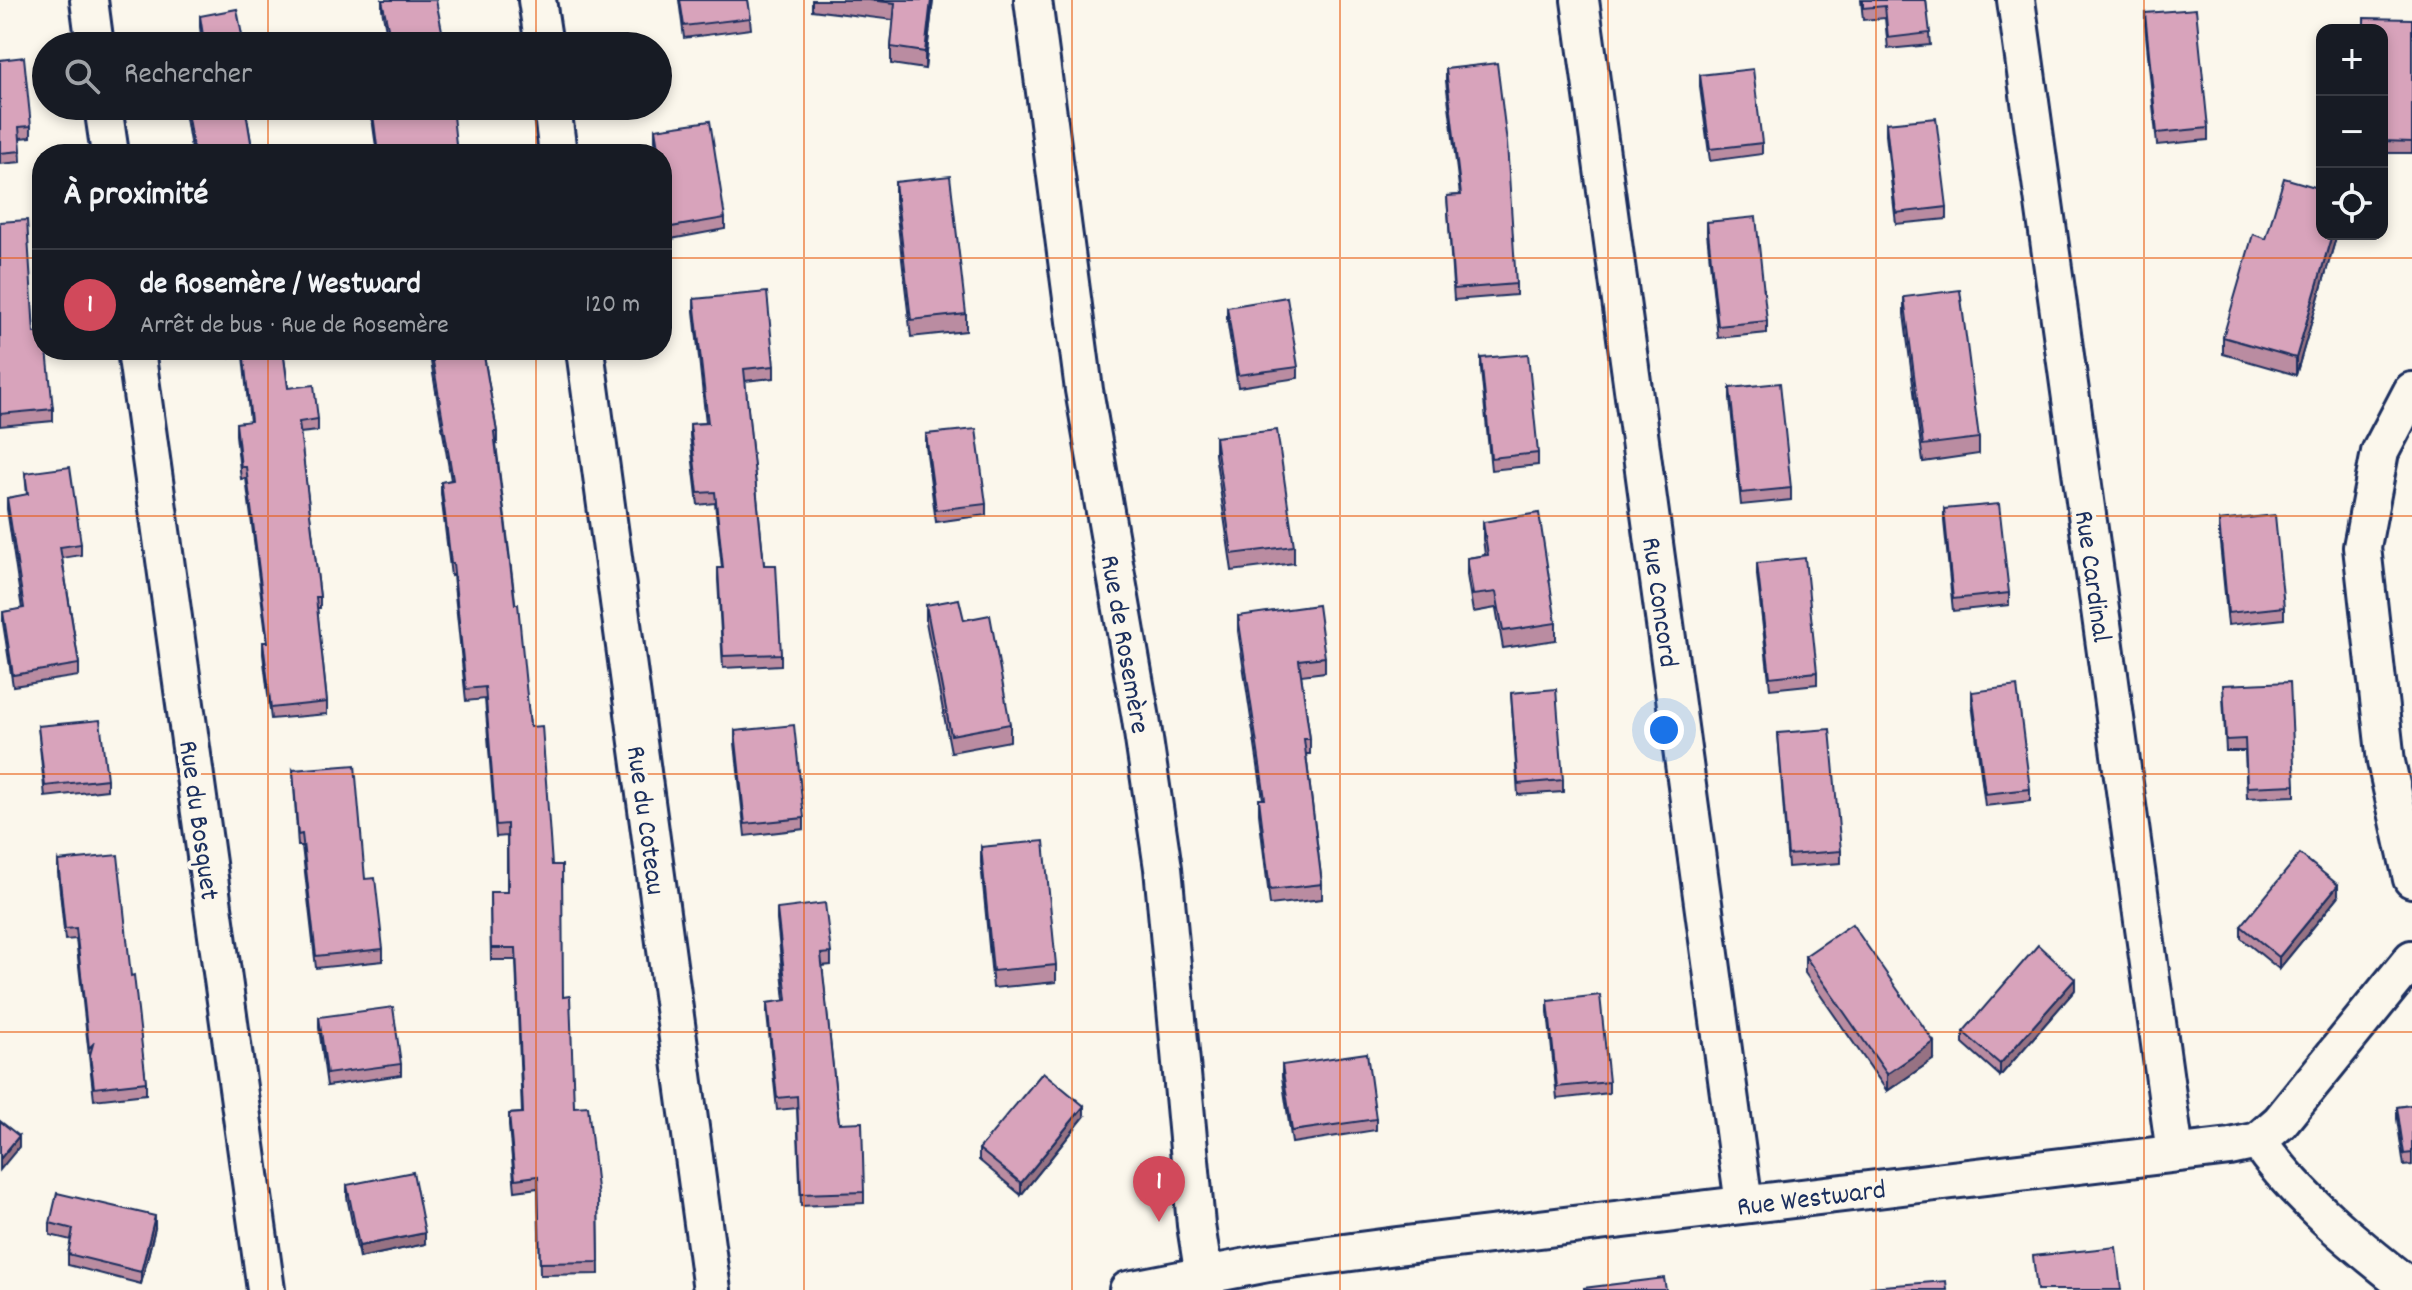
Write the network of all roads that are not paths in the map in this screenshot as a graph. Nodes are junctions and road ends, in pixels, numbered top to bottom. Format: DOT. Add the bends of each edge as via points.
graph roads {
  1 [pos="89,0"];
  2 [pos="537,0"];
  3 [pos="1033,0"];
  4 [pos="1580,0"];
  5 [pos="2016,0"];
  6 [pos="93,32"];
  7 [pos="542,32"];
  8 [pos="105,120"];
  9 [pos="554,120"];
  10 [pos="109,144"];
  11 [pos="557,144"];
  12 [pos="137,360"];
  13 [pos="586,360"];
  14 [pos="2412,391"];
  15 [pos="2412,879"];
  16 [pos="2412,959"];
  17 [pos="2258,1141"];
  18 [pos="2175,1153"];
  19 [pos="1744,1204"];
  20 [pos="1205,1283"];
  21 [pos="2412,1289"];
  22 [pos="266,1290"];
  23 [pos="712,1290"];
  24 [pos="1128,1290"];
  1 -- 6 [label="street"];
  2 -- 7 [label="street"];
  3 -- 20 [label="street, Rue de Rosemère" via="1084,390 1163,868"];
  4 -- 19 [label="street, Rue Concord"];
  5 -- 18 [label="street, Rue Cardinal"];
  8 -- 10 [label="street"];
  9 -- 11 [label="street"];
  12 -- 22 [label="street, Rue du Bosquet"];
  13 -- 23 [label="street, Rue du Coteau"];
  14 -- 15 [label="street" via="2380,452 2362,547 2386,762"];
  16 -- 17 [label="street" via="2280,1122"];
  17 -- 18 [label="street, Rue Westward"];
  17 -- 21 [label="street" via="2317,1208"];
  18 -- 19 [label="street, Rue Westward"];
  19 -- 20 [label="street, Rue Westward" via="1268,1263"];
  20 -- 24 [label="street, Rue Westward"];
}
